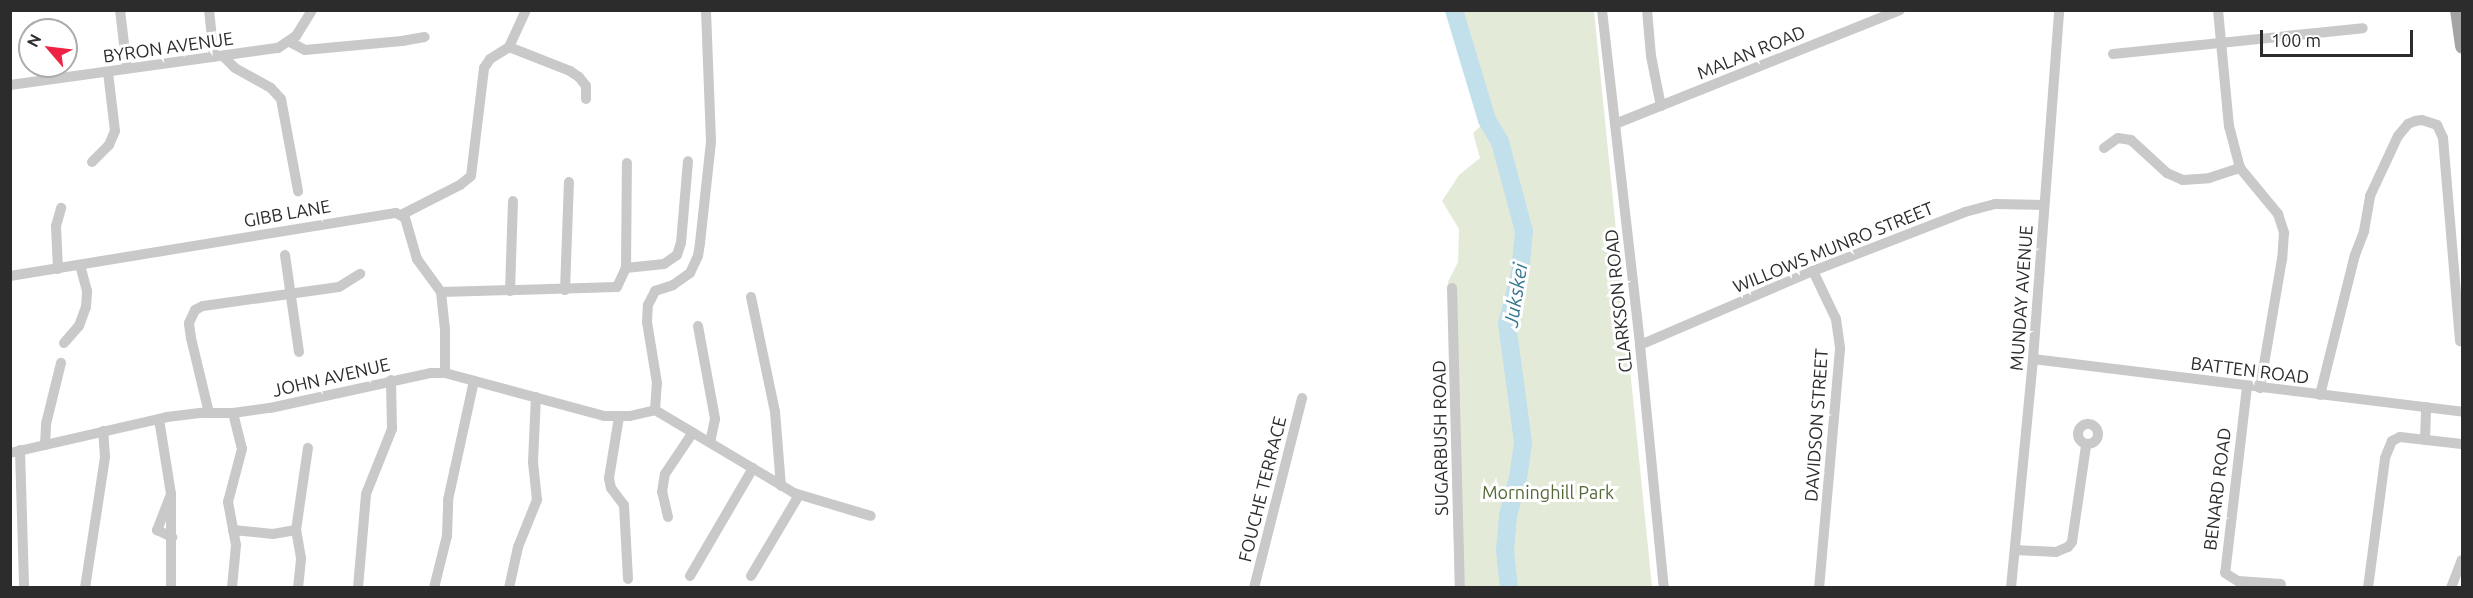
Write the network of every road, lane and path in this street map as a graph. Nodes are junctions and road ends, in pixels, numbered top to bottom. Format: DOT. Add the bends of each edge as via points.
graph roads {
  1 [pos="120,10"];
  2 [pos="209,10"];
  3 [pos="312,10"];
  4 [pos="526,10"];
  5 [pos="706,10"];
  6 [pos="1602,10"];
  7 [pos="1647,10"];
  8 [pos="1900,10"];
  9 [pos="2060,10"];
  10 [pos="2218,10"];
  11 [pos="2457,10"];
  12 [pos="2363,28"];
  13 [pos="425,37"];
  14 [pos="290,42"];
  15 [pos="2221,44"];
  16 [pos="509,47"];
  17 [pos="2463,47"];
  18 [pos="2113,54"];
  19 [pos="219,56"];
  20 [pos="127,69"];
  21 [pos="108,72"];
  22 [pos="10,85"];
  23 [pos="586,99"];
  24 [pos="1661,106"];
  25 [pos="1615,124"];
  26 [pos="2104,148"];
  27 [pos="688,161"];
  28 [pos="92,162"];
  29 [pos="627,163"];
  30 [pos="2240,168"];
  31 [pos="569,182"];
  32 [pos="298,191"];
  33 [pos="513,201"];
  34 [pos="2044,206"];
  35 [pos="61,208"];
  36 [pos="401,215"];
  37 [pos="285,255"];
  38 [pos="80,265"];
  39 [pos="626,268"];
  40 [pos="57,269"];
  41 [pos="1813,271"];
  42 [pos="360,274"];
  43 [pos="10,276"];
  44 [pos="1452,288"];
  45 [pos="565,290"];
  46 [pos="510,291"];
  47 [pos="441,292"];
  48 [pos="291,294"];
  49 [pos="751,297"];
  50 [pos="698,326"];
  51 [pos="2460,340"];
  52 [pos="64,343"];
  53 [pos="1640,345"];
  54 [pos="299,352"];
  55 [pos="2033,359"];
  56 [pos="61,363"];
  57 [pos="445,373"];
  58 [pos="391,380"];
  59 [pos="474,381"];
  60 [pos="2247,387"];
  61 [pos="2260,388"];
  62 [pos="2320,395"];
  63 [pos="536,397"];
  64 [pos="1302,398"];
  65 [pos="2426,407"];
  66 [pos="656,410"];
  67 [pos="2463,412"];
  68 [pos="209,413"];
  69 [pos="233,413"];
  70 [pos="619,417"];
  71 [pos="159,419"];
  72 [pos="103,431"];
  73 [pos="693,432"];
  74 [pos="2425,440"];
  75 [pos="710,442"];
  76 [pos="2463,444"];
  77 [pos="45,445"];
  78 [pos="2086,446"];
  79 [pos="308,448"];
  80 [pos="15,452"];
  81 [pos="753,468"];
  82 [pos="781,486"];
  83 [pos="799,495"];
  84 [pos="871,516"];
  85 [pos="668,517"];
  86 [pos="233,530"];
  87 [pos="296,530"];
  88 [pos="2015,550"];
  89 [pos="2463,560"];
  90 [pos="690,576"];
  91 [pos="751,576"];
  92 [pos="628,579"];
  93 [pos="2281,584"];
  94 [pos="24,588"];
  95 [pos="85,588"];
  96 [pos="171,588"];
  97 [pos="232,588"];
  98 [pos="298,588"];
  99 [pos="358,588"];
  100 [pos="434,588"];
  101 [pos="509,588"];
  102 [pos="1254,588"];
  103 [pos="1460,588"];
  104 [pos="1664,588"];
  105 [pos="1819,588"];
  106 [pos="2011,588"];
  107 [pos="2368,588"];
  108 [pos="2451,588"];
  1 -- 20 [label="street"];
  2 -- 19 [label="street"];
  3 -- 14 [label="street"];
  4 -- 16 [label="street"];
  5 -- 66 [label="street" via="711,141 698,256 683,279 660,288 650,299 647,315 657,383"];
  6 -- 25 [label="street, CLARKSON ROAD"];
  7 -- 24 [label="street"];
  8 -- 24 [label="street, MALAN ROAD"];
  9 -- 34 [label="street, MUNDAY AVENUE"];
  10 -- 15 [label="street"];
  11 -- 17 [label="main road"];
  12 -- 15 [label="street"];
  13 -- 14 [label="street" via="305,50"];
  14 -- 19 [label="street, BYRON AVENUE" via="278,48"];
  15 -- 18 [label="street"];
  15 -- 30 [label="street" via="2229,126"];
  16 -- 23 [label="street" via="570,70 586,86"];
  16 -- 36 [label="street" via="490,59 484,68 471,176"];
  19 -- 20 [label="street, BYRON AVENUE"];
  19 -- 32 [label="street" via="271,88 281,99"];
  20 -- 21 [label="street, BYRON AVENUE"];
  21 -- 22 [label="street, BYRON AVENUE"];
  21 -- 28 [label="street" via="115,131 109,145"];
  24 -- 25 [label="street, MALAN ROAD"];
  25 -- 53 [label="street, CLARKSON ROAD"];
  26 -- 30 [label="street" via="2118,138 2131,140 2167,173 2183,180 2210,178"];
  27 -- 39 [label="street" via="677,255 664,264"];
  29 -- 39 [label="street"];
  30 -- 61 [label="street" via="2278,214 2284,233"];
  31 -- 45 [label="street"];
  33 -- 46 [label="street"];
  34 -- 41 [label="street, WILLOWS MUNRO STREET" via="1995,204 1976,208"];
  34 -- 55 [label="street, MUNDAY AVENUE"];
  35 -- 40 [label="street" via="56,226"];
  36 -- 38 [label="street, GIBB LANE" via="354,218"];
  36 -- 47 [label="street" via="407,222 417,259"];
  37 -- 48 [label="street"];
  38 -- 40 [label="street, GIBB LANE"];
  38 -- 52 [label="street" via="87,291 86,308 79,326"];
  39 -- 45 [label="street" via="614,289"];
  40 -- 43 [label="street, GIBB LANE"];
  41 -- 53 [label="street, WILLOWS MUNRO STREET"];
  41 -- 105 [label="street, DAVIDSON STREET" via="1836,319 1840,349"];
  42 -- 48 [label="street" via="339,287"];
  44 -- 103 [label="street, SUGARBUSH ROAD"];
  45 -- 46 [label="street"];
  46 -- 47 [label="street"];
  47 -- 57 [label="street"];
  48 -- 54 [label="street"];
  48 -- 68 [label="street" via="195,310 189,323 191,338"];
  49 -- 82 [label="street" via="775,412"];
  50 -- 75 [label="street" via="715,419"];
  51 -- 62 [label="street" via="2443,138 2437,125 2415,121 2398,136 2370,196"];
  53 -- 104 [label="street, CLARKSON ROAD"];
  55 -- 60 [label="street, BATTEN ROAD"];
  55 -- 88 [label="street, MUNDAY AVENUE"];
  56 -- 77 [label="street" via="46,424"];
  57 -- 58 [label="street, JOHN AVENUE"];
  57 -- 59 [label="street, JOHN AVENUE"];
  58 -- 69 [label="street, JOHN AVENUE"];
  58 -- 99 [label="street" via="392,429 366,494"];
  59 -- 63 [label="street, JOHN AVENUE"];
  59 -- 100 [label="street"];
  60 -- 61 [label="street, BATTEN ROAD"];
  60 -- 93 [label="street, BENARD ROAD" via="2225,573 2238,581"];
  61 -- 62 [label="street, BATTEN ROAD"];
  62 -- 65 [label="street, BATTEN ROAD"];
  63 -- 70 [label="street, JOHN AVENUE"];
  63 -- 101 [label="street" via="533,455 537,500 518,547"];
  64 -- 102 [label="street, FOUCHE TERRACE"];
  65 -- 67 [label="street, BATTEN ROAD"];
  65 -- 74 [label="street"];
  66 -- 70 [label="street, JOHN AVENUE"];
  66 -- 73 [label="street"];
  68 -- 69 [label="street, JOHN AVENUE"];
  68 -- 71 [label="street, JOHN AVENUE"];
  69 -- 86 [label="street" via="242,449 228,502"];
  70 -- 92 [label="street" via="609,478 611,488 624,505"];
  71 -- 72 [label="street, JOHN AVENUE"];
  71 -- 96 [label="street" via="171,494 157,530 172,537"];
  72 -- 77 [label="street, JOHN AVENUE"];
  72 -- 95 [label="street" via="104,462"];
  73 -- 75 [label="street"];
  73 -- 85 [label="street" via="665,474 663,498"];
  74 -- 76 [label="street"];
  74 -- 107 [label="street" via="2400,437 2388,448"];
  75 -- 81 [label="street"];
  77 -- 80 [label="street, JOHN AVENUE"];
  78 -- 88 [label="street" via="2072,542 2056,552"];
  79 -- 87 [label="street"];
  80 -- 94 [label="street"];
  81 -- 82 [label="street"];
  81 -- 90 [label="street"];
  82 -- 83 [label="street"];
  83 -- 84 [label="street"];
  83 -- 91 [label="street"];
  86 -- 87 [label="street" via="277,534"];
  86 -- 97 [label="street" via="236,544"];
  87 -- 98 [label="street" via="301,558"];
  88 -- 106 [label="street, MUNDAY AVENUE"];
  89 -- 108 [label="street"];
}
